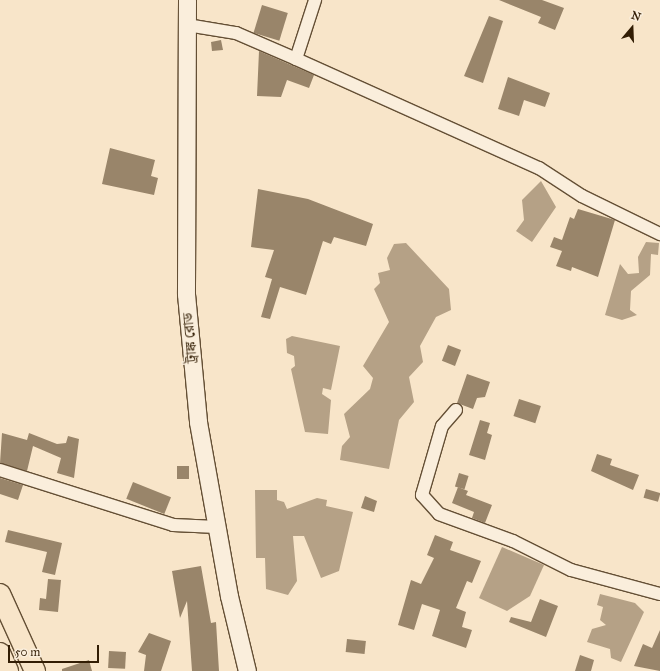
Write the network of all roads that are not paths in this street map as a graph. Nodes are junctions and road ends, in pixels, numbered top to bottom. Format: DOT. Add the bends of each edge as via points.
graph roads {
  1 [pos="187,0"];
  2 [pos="315,0"];
  3 [pos="187,25"];
  4 [pos="296,59"];
  5 [pos="660,234"];
  6 [pos="456,410"];
  7 [pos="0,470"];
  8 [pos="217,527"];
  9 [pos="0,594"];
  10 [pos="660,594"];
  11 [pos="0,653"];
  12 [pos="8,671"];
  13 [pos="35,671"];
  14 [pos="247,671"];
  1 -- 3 [label="main road, ট্রাঙ্ক রোড"];
  2 -- 4 [label="street"];
  3 -- 4 [label="street" via="236,33"];
  3 -- 8 [label="main road, ট্রাঙ্ক রোড" via="186,294 198,422"];
  4 -- 5 [label="street" via="540,168 582,196"];
  6 -- 10 [label="street" via="442,426 422,495 439,514 513,541 571,570"];
  7 -- 8 [label="street" via="173,525"];
  8 -- 14 [label="main road, ট্রাঙ্ক রোড"];
  9 -- 13 [label="highway"];
  11 -- 12 [label="highway"];
}
